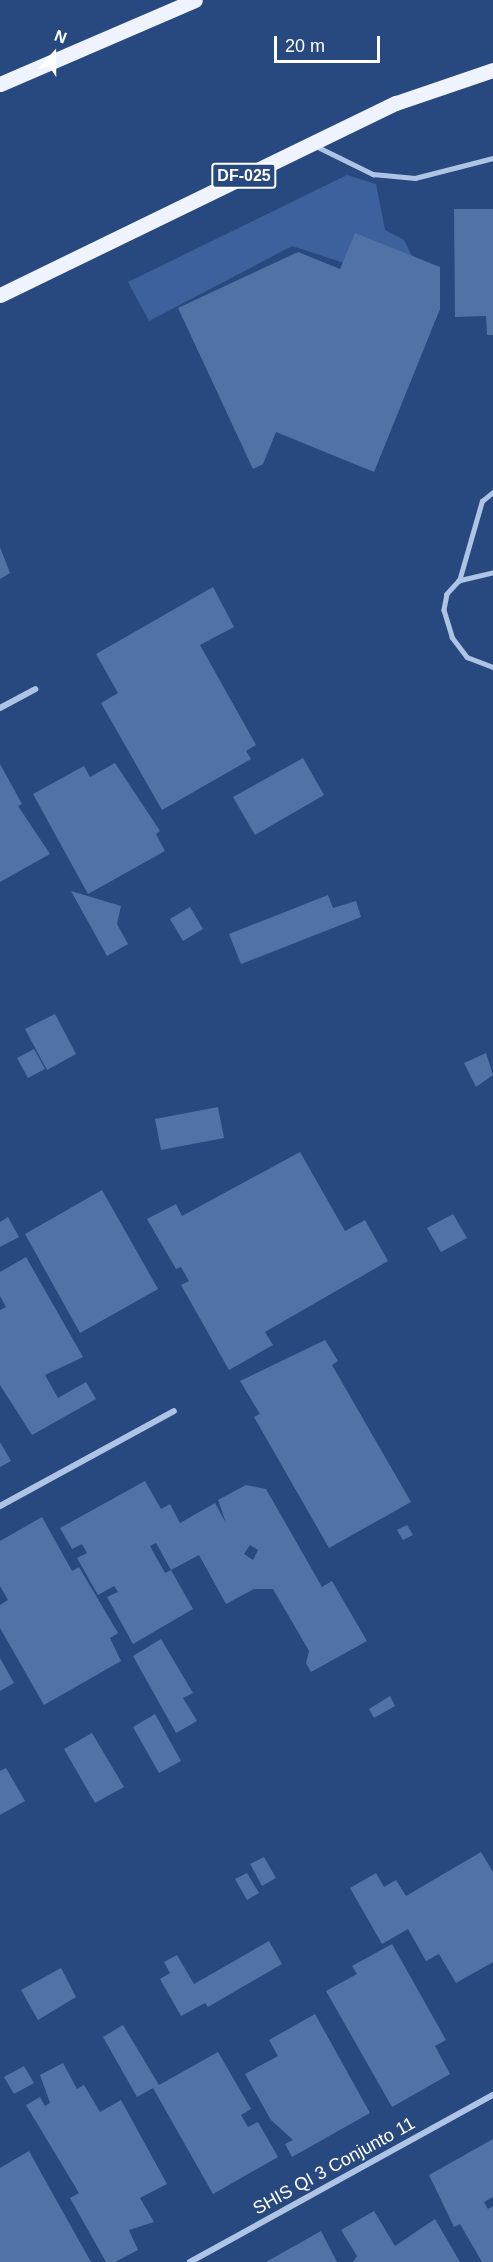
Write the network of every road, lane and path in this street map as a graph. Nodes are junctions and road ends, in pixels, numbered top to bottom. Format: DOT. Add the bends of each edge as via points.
graph roads {
  1 [pos="195,0"];
  2 [pos="493,70"];
  3 [pos="0,84"];
  4 [pos="311,144"];
  5 [pos="493,158"];
  6 [pos="0,295"];
  7 [pos="493,492"];
  8 [pos="493,573"];
  9 [pos="459,581"];
  10 [pos="493,667"];
  11 [pos="35,689"];
  12 [pos="0,708"];
  13 [pos="174,1411"];
  14 [pos="0,1506"];
  15 [pos="493,2096"];
  16 [pos="190,2262"];
  1 -- 3 [label="main road"];
  2 -- 4 [label="main road, DF-025" via="396,103"];
  4 -- 5 [label="lane" via="373,174 405,178"];
  4 -- 6 [label="main road, DF-025"];
  7 -- 9 [label="lane" via="482,501"];
  8 -- 9 [label="lane"];
  9 -- 10 [label="lane" via="447,594 444,610 452,637 467,657"];
  11 -- 12 [label="street"];
  13 -- 14 [label="street"];
  15 -- 16 [label="street, SHIS QI 3 Conjunto 11"];
}
